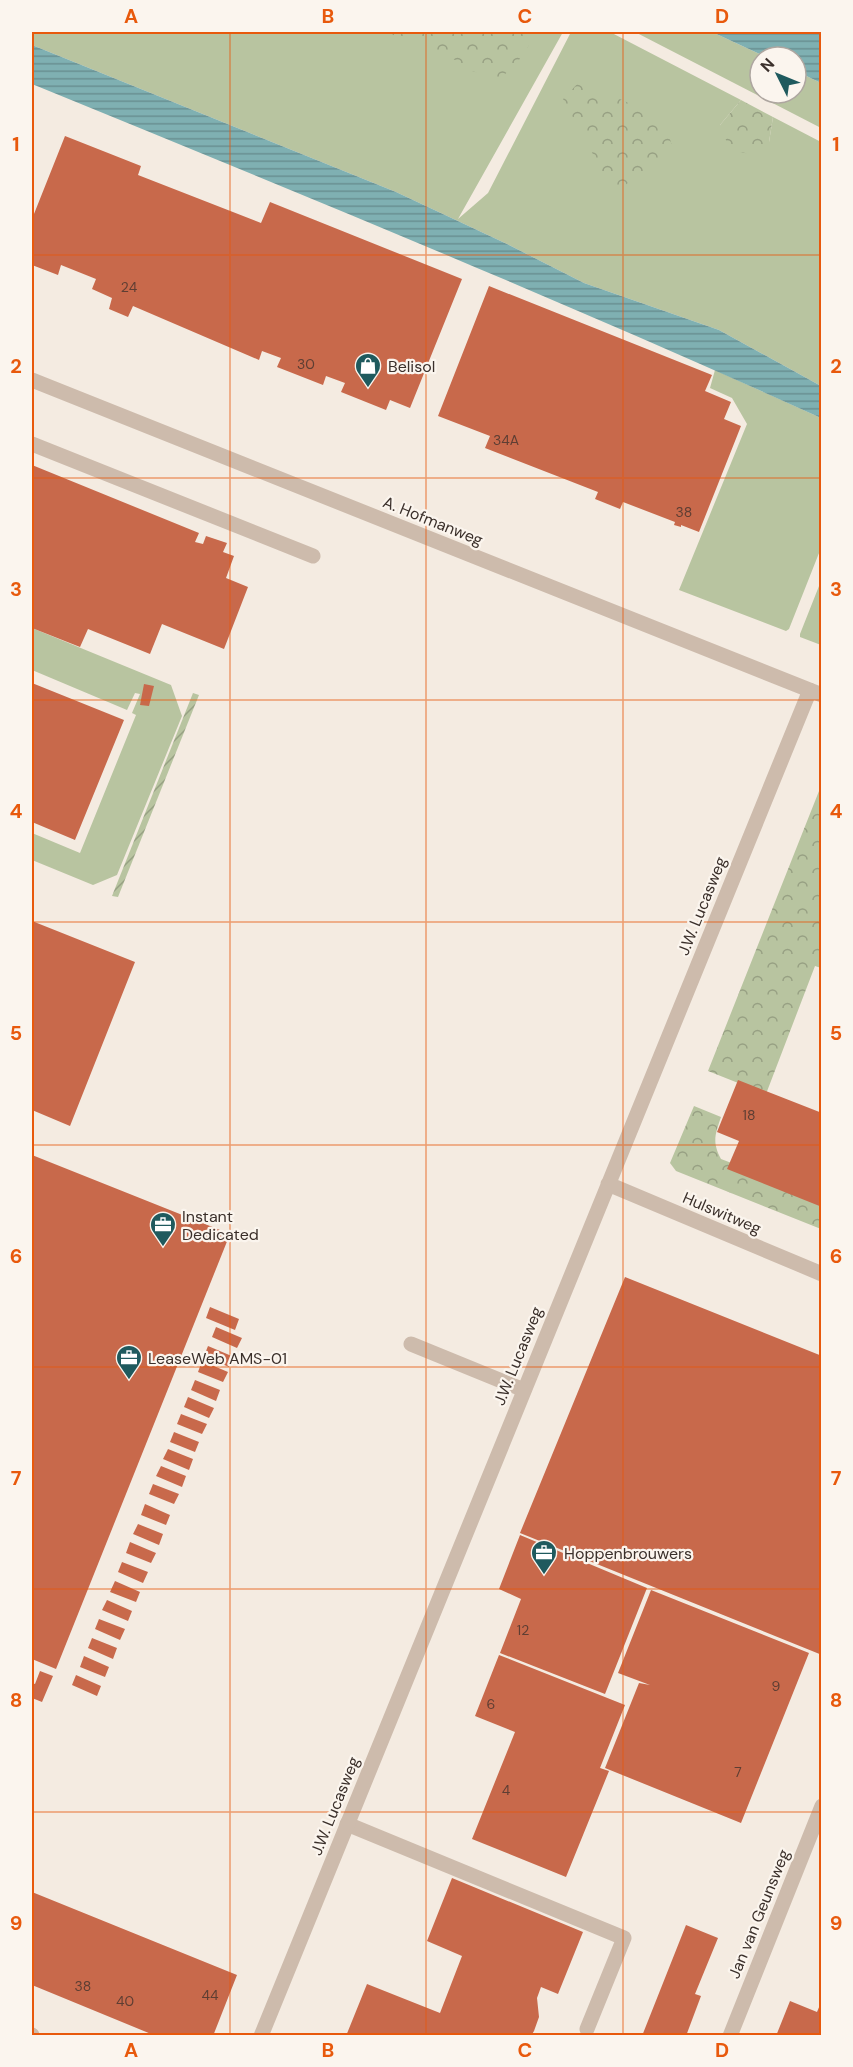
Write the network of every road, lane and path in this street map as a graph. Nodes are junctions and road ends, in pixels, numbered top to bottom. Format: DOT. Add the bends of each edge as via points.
graph roads {
  1 [pos="32,380"];
  2 [pos="32,444"];
  3 [pos="313,556"];
  4 [pos="816,692"];
  5 [pos="608,1184"];
  6 [pos="822,1274"];
  7 [pos="411,1344"];
  8 [pos="524,1390"];
  9 [pos="822,1806"];
  10 [pos="347,1824"];
  11 [pos="587,2029"];
  12 [pos="261,2036"];
  13 [pos="730,2036"];
  1 -- 4 [label="street, A. Hofmanweg"];
  2 -- 3 [label="street"];
  4 -- 5 [label="street, J.W. Lucasweg"];
  5 -- 6 [label="street, Hulswitweg"];
  5 -- 8 [label="street, J.W. Lucasweg"];
  7 -- 8 [label="street"];
  8 -- 10 [label="street, J.W. Lucasweg"];
  9 -- 13 [label="street, Jan van Geunsweg"];
  10 -- 11 [label="street" via="624,1938"];
  10 -- 12 [label="street, J.W. Lucasweg"];
}
